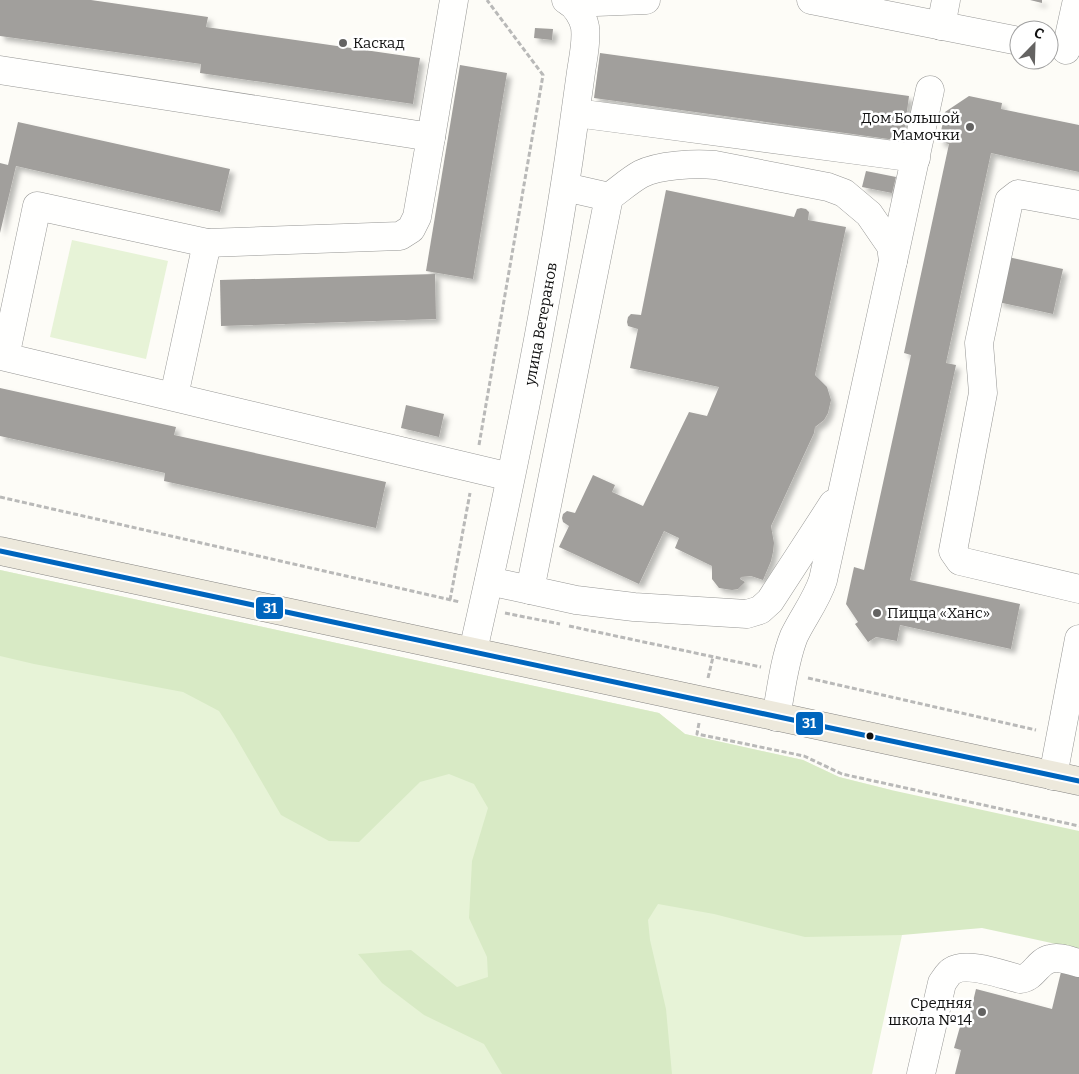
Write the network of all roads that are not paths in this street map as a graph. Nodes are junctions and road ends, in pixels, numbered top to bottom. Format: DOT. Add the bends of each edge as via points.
graph roads {
  1 [pos="454,0"];
  2 [pos="646,0"];
  3 [pos="811,0"];
  4 [pos="1077,0"];
  5 [pos="569,1"];
  6 [pos="943,13"];
  7 [pos="1009,37"];
  8 [pos="1065,50"];
  9 [pos="0,70"];
  10 [pos="930,90"];
  11 [pos="576,113"];
  12 [pos="431,137"];
  13 [pos="916,158"];
  14 [pos="564,187"];
  15 [pos="608,197"];
  16 [pos="1079,205"];
  17 [pos="207,243"];
  18 [pos="893,262"];
  19 [pos="174,396"];
  20 [pos="510,477"];
  21 [pos="844,488"];
  22 [pos="0,551"];
  23 [pos="489,582"];
  24 [pos="1079,589"];
  25 [pos="530,590"];
  26 [pos="1079,639"];
  27 [pos="473,651"];
  28 [pos="776,717"];
  29 [pos="1053,776"];
  30 [pos="1079,781"];
  31 [pos="1079,963"];
  32 [pos="921,1074"];
  1 -- 12 [label="street"];
  2 -- 5 [label="street"];
  3 -- 6 [label="street"];
  4 -- 8 [label="street"];
  5 -- 11 [label="street, улица Ветеранов" via="581,17 585,40"];
  6 -- 7 [label="street"];
  9 -- 12 [label="street"];
  10 -- 13 [label="street"];
  11 -- 13 [label="street"];
  11 -- 14 [label="street, улица Ветеранов"];
  12 -- 17 [label="street" via="417,217 411,229 400,236"];
  13 -- 18 [label="street"];
  14 -- 15 [label="street"];
  14 -- 20 [label="street, улица Ветеранов"];
  15 -- 18 [label="street" via="642,174 699,164 828,187 844,193 869,214 891,246"];
  15 -- 25 [label="street"];
  16 -- 24 [label="street" via="1018,194 1009,201 979,343 983,393 953,550 960,561"];
  17 -- 19 [label="street"];
  17 -- 19 [label="street" via="37,206 5,357"];
  18 -- 21 [label="street"];
  19 -- 20 [label="street"];
  20 -- 23 [label="street, улица Ветеранов"];
  21 -- 25 [label="street" via="770,601 760,610 747,614 634,607"];
  21 -- 28 [label="street" via="823,580 789,651"];
  22 -- 27 [label="main road"];
  23 -- 25 [label="street"];
  23 -- 27 [label="street, улица Ветеранов"];
  26 -- 29 [label="street"];
  27 -- 28 [label="main road"];
  28 -- 29 [label="main road"];
  29 -- 30 [label="main road"];
  31 -- 32 [label="street" via="1049,959 1026,979 971,967 950,971 942,983"];
}
